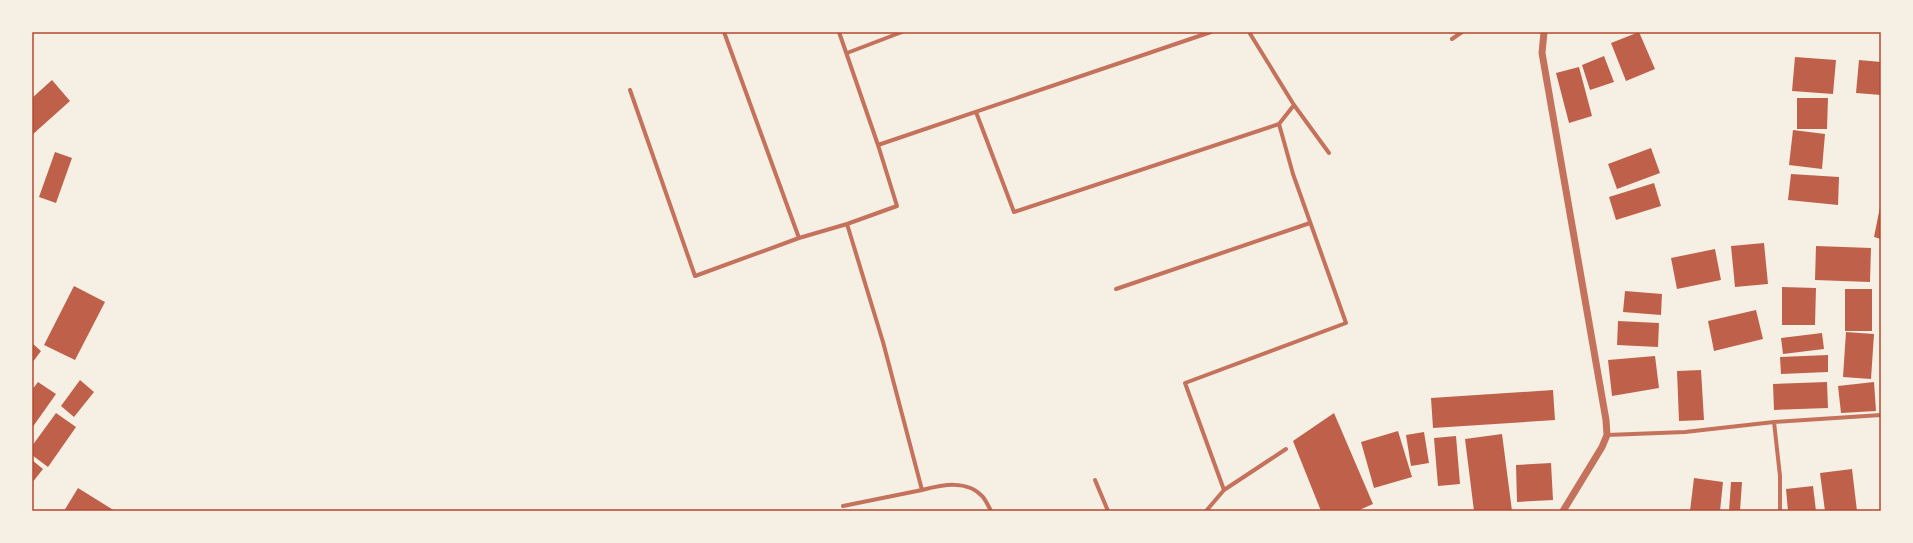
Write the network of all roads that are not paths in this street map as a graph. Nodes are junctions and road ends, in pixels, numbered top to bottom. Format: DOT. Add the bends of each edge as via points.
graph roads {
  1 [pos="724,32"];
  2 [pos="839,32"];
  3 [pos="902,32"];
  4 [pos="1211,32"];
  5 [pos="1249,32"];
  6 [pos="1462,32"];
  7 [pos="1544,32"];
  8 [pos="1452,39"];
  9 [pos="846,52"];
  10 [pos="630,90"];
  11 [pos="1294,105"];
  12 [pos="976,112"];
  13 [pos="1279,124"];
  14 [pos="878,145"];
  15 [pos="1329,153"];
  16 [pos="1310,223"];
  17 [pos="847,224"];
  18 [pos="799,238"];
  19 [pos="1116,289"];
  20 [pos="1881,415"];
  21 [pos="1774,422"];
  22 [pos="1607,435"];
  23 [pos="1286,449"];
  24 [pos="1095,480"];
  25 [pos="922,490"];
  26 [pos="1224,490"];
  27 [pos="843,506"];
  28 [pos="991,511"];
  29 [pos="1108,511"];
  30 [pos="1206,511"];
  31 [pos="1563,511"];
  32 [pos="1780,511"];
  1 -- 18 [label="street"];
  2 -- 9 [label="street"];
  3 -- 9 [label="street"];
  4 -- 12 [label="street"];
  5 -- 11 [label="street"];
  6 -- 8 [label="street"];
  7 -- 22 [label="street" via="1542,53"];
  9 -- 14 [label="street"];
  10 -- 18 [label="street" via="695,276"];
  11 -- 13 [label="street"];
  11 -- 15 [label="street"];
  12 -- 13 [label="street" via="1014,212"];
  12 -- 14 [label="street"];
  13 -- 16 [label="street"];
  14 -- 17 [label="street" via="897,206"];
  16 -- 19 [label="street"];
  16 -- 26 [label="street" via="1346,323 1185,383"];
  17 -- 18 [label="street"];
  17 -- 25 [label="street" via="883,342"];
  20 -- 21 [label="street"];
  21 -- 22 [label="street" via="1685,432"];
  21 -- 32 [label="street" via="1780,476"];
  22 -- 31 [label="street"];
  23 -- 26 [label="street"];
  24 -- 29 [label="street"];
  25 -- 27 [label="street"];
  25 -- 28 [label="street" via="950,484 969,488 983,497"];
  26 -- 30 [label="street"];
}
